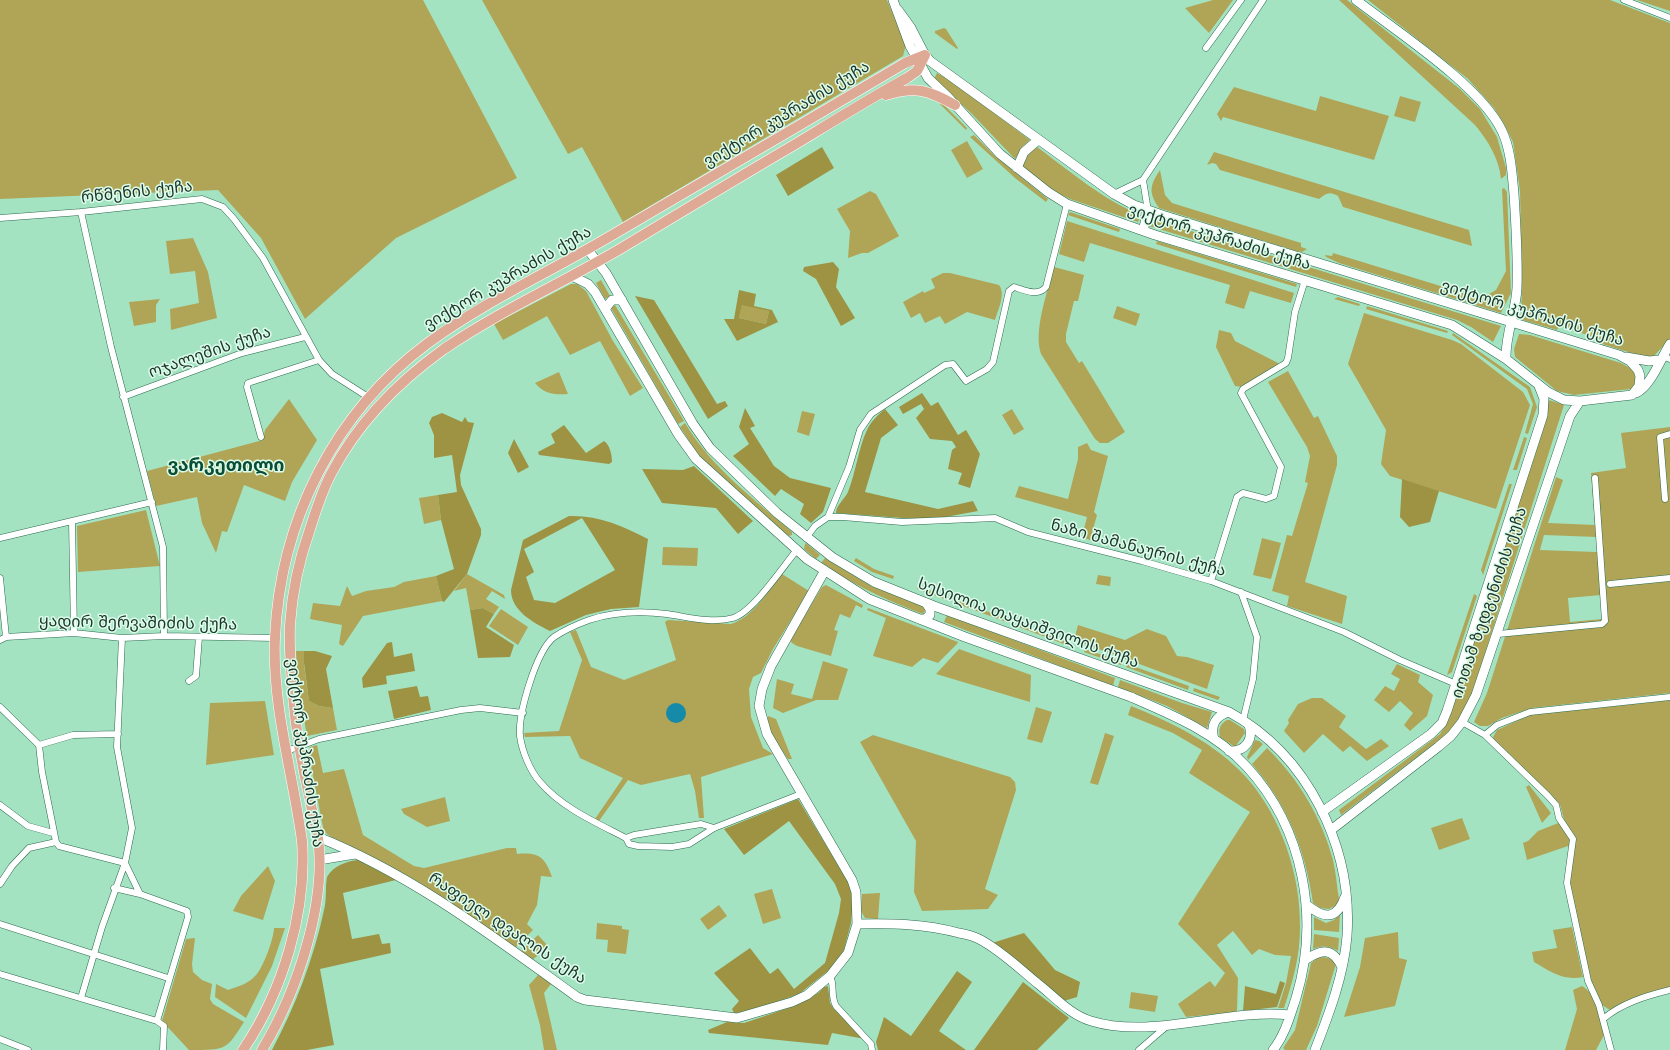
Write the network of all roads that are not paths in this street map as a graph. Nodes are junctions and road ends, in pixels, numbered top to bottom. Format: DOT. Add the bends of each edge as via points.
graph roads {
  1 [pos="893,0"];
  2 [pos="1241,0"];
  3 [pos="1263,0"];
  4 [pos="1356,0"];
  5 [pos="1624,0"];
  6 [pos="1670,18"];
  7 [pos="1206,48"];
  8 [pos="920,60"];
  9 [pos="871,99"];
  10 [pos="955,105"];
  11 [pos="1038,140"];
  12 [pos="1017,168"];
  13 [pos="1143,180"];
  14 [pos="1114,194"];
  15 [pos="1067,204"];
  16 [pos="1148,211"];
  17 [pos="81,212"];
  18 [pos="0,218"];
  19 [pos="1143,231"];
  20 [pos="588,250"];
  21 [pos="598,261"];
  22 [pos="572,276"];
  23 [pos="1305,280"];
  24 [pos="622,300"];
  25 [pos="492,303"];
  26 [pos="605,309"];
  27 [pos="496,317"];
  28 [pos="1512,323"];
  29 [pos="305,337"];
  30 [pos="1670,344"];
  31 [pos="1619,355"];
  32 [pos="1664,358"];
  33 [pos="1506,359"];
  34 [pos="319,360"];
  35 [pos="1539,386"];
  36 [pos="1632,395"];
  37 [pos="123,397"];
  38 [pos="368,397"];
  39 [pos="1580,402"];
  40 [pos="1670,434"];
  41 [pos="261,437"];
  42 [pos="1595,478"];
  43 [pos="1665,499"];
  44 [pos="152,502"];
  45 [pos="828,518"];
  46 [pos="72,521"];
  47 [pos="797,531"];
  48 [pos="0,538"];
  49 [pos="806,538"];
  50 [pos="784,540"];
  51 [pos="796,551"];
  52 [pos="284,569"];
  53 [pos="297,571"];
  54 [pos="824,572"];
  55 [pos="0,578"];
  56 [pos="1670,578"];
  57 [pos="1211,580"];
  58 [pos="1610,584"];
  59 [pos="1241,592"];
  60 [pos="926,603"];
  61 [pos="949,612"];
  62 [pos="919,619"];
  63 [pos="942,628"];
  64 [pos="74,633"];
  65 [pos="1498,634"];
  66 [pos="164,636"];
  67 [pos="199,637"];
  68 [pos="3,638"];
  69 [pos="122,638"];
  70 [pos="275,638"];
  71 [pos="291,674"];
  72 [pos="277,675"];
  73 [pos="190,681"];
  74 [pos="1456,684"];
  75 [pos="1670,697"];
  76 [pos="0,707"];
  77 [pos="1229,712"];
  78 [pos="523,713"];
  79 [pos="1462,722"];
  80 [pos="1246,723"];
  81 [pos="118,734"];
  82 [pos="1486,735"];
  83 [pos="1214,740"];
  84 [pos="39,745"];
  85 [pos="299,747"];
  86 [pos="287,751"];
  87 [pos="1229,751"];
  88 [pos="801,794"];
  89 [pos="0,805"];
  90 [pos="1322,812"];
  91 [pos="714,828"];
  92 [pos="1331,830"];
  93 [pos="53,833"];
  94 [pos="318,837"];
  95 [pos="626,838"];
  96 [pos="56,842"];
  97 [pos="357,854"];
  98 [pos="304,859"];
  99 [pos="319,860"];
  100 [pos="125,863"];
  101 [pos="0,884"];
  102 [pos="114,888"];
  103 [pos="140,894"];
  104 [pos="1345,896"];
  105 [pos="1307,905"];
  106 [pos="0,924"];
  107 [pos="857,924"];
  108 [pos="93,955"];
  109 [pos="1305,960"];
  110 [pos="1342,967"];
  111 [pos="0,974"];
  112 [pos="830,976"];
  113 [pos="168,978"];
  114 [pos="1670,990"];
  115 [pos="81,998"];
  116 [pos="1290,1015"];
  117 [pos="1604,1018"];
  118 [pos="157,1021"];
  119 [pos="1169,1024"];
  120 [pos="0,1039"];
  121 [pos="28,1050"];
  122 [pos="163,1050"];
  123 [pos="243,1050"];
  124 [pos="262,1050"];
  125 [pos="872,1050"];
  126 [pos="1139,1050"];
  127 [pos="1273,1050"];
  128 [pos="1315,1050"];
  129 [pos="1611,1050"];
  1 -- 8 [label="main road" via="903,31"];
  2 -- 7 [label="street"];
  3 -- 13 [label="street"];
  4 -- 28 [label="main road" via="1448,71 1476,96 1502,131 1509,150 1517,239 1517,290"];
  5 -- 6 [label="street"];
  8 -- 9 [label="main road, ვიქტორ კუპრაძის ქუჩა" via="907,78"];
  8 -- 10 [label="main road, ვიქტორ კუპრაძის ქუჩა" via="928,78"];
  8 -- 11 [label="main road, ვიქტორ კუპრაძის ქუჩა" via="938,67"];
  8 -- 20 [label="main road, ვიქტორ კუპრაძის ქუჩა"];
  9 -- 10 [label="main road" via="902,90 920,90 931,92"];
  9 -- 21 [label="main road, ვიქტორ კუპრაძის ქუჩა"];
  10 -- 12 [label="main road, ვიქტორ კუპრაძის ქუჩა" via="1000,154"];
  11 -- 12 [label="main road" via="1024,152"];
  11 -- 14 [label="main road, ვიქტორ კუპრაძის ქუჩა"];
  12 -- 15 [label="main road, ვიქტორ კუპრაძის ქუჩა"];
  13 -- 14 [label="street"];
  13 -- 16 [label="street"];
  14 -- 16 [label="main road, ვიქტორ კუპრაძის ქუჩა"];
  15 -- 19 [label="main road, ვიქტორ კუპრაძის ქუჩა"];
  15 -- 45 [label="street" via="1046,287 1041,292 1014,287 1009,291 990,367 966,381 953,364 945,365 871,414 860,430 850,467"];
  16 -- 19 [label="main road"];
  16 -- 28 [label="main road, ვიქტორ კუპრაძის ქუჩა"];
  17 -- 18 [label="street, რწმენის ქუჩა"];
  17 -- 29 [label="street, რწმენის ქუჩა" via="202,199 223,207 264,258"];
  17 -- 37 [label="street"];
  19 -- 23 [label="main road, ვიქტორ კუპრაძის ქუჩა"];
  20 -- 21 [label="main road, სესილია თაყაიშვილის ქუჩა"];
  20 -- 25 [label="main road, ვიქტორ კუპრაძის ქუჩა"];
  21 -- 22 [label="main road, ვიქტორ კუპრაძის ქუჩა"];
  21 -- 24 [label="main road, სესილია თაყაიშვილის ქუჩა"];
  22 -- 26 [label="main road, სესილია თაყაიშვილის ქუჩა" via="592,288"];
  22 -- 27 [label="main road, ვიქტორ კუპრაძის ქუჩა"];
  23 -- 33 [label="main road, ვიქტორ კუპრაძის ქუჩა" via="1452,324"];
  23 -- 57 [label="street" via="1295,312 1286,363 1243,390 1241,394 1281,467 1274,496 1266,499 1243,493 1237,497"];
  24 -- 26 [label="main road" via="612,300"];
  24 -- 47 [label="main road, სესილია თაყაიშვილის ქუჩა" via="693,424 710,448"];
  25 -- 27 [label="main road"];
  25 -- 38 [label="main road, ვიქტორ კუპრაძის ქუჩა" via="430,342"];
  26 -- 50 [label="main road, სესილია თაყაიშვილის ქუჩა" via="678,434 696,459"];
  27 -- 53 [label="main road, ვიქტორ კუპრაძის ქუჩა" via="447,347 421,367 403,382 361,428 330,476"];
  28 -- 31 [label="main road, ვიქტორ კუპრაძის ქუჩა"];
  28 -- 33 [label="main road"];
  29 -- 34 [label="street, რწმენის ქუჩა"];
  29 -- 37 [label="street, ოჯალეშის ქუჩა" via="242,353"];
  30 -- 32 [label="main road"];
  31 -- 32 [label="main road" via="1649,361"];
  31 -- 36 [label="main road, ვიქტორ კუპრაძის ქუჩა" via="1630,361 1640,376 1639,386"];
  32 -- 36 [label="main road" via="1645,387"];
  33 -- 35 [label="main road, ვიქტორ კუპრაძის ქუჩა"];
  34 -- 38 [label="street, რწმენის ქუჩა" via="332,374"];
  34 -- 41 [label="street" via="248,383 247,388"];
  35 -- 39 [label="main road, ვიქტორ კუპრაძის ქუჩა" via="1559,398"];
  35 -- 74 [label="main road, იოთამ ზედგენიძის ქუჩა" via="1544,400 1543,415"];
  36 -- 39 [label="main road, ვიქტორ კუპრაძის ქუჩა"];
  37 -- 44 [label="street"];
  38 -- 52 [label="main road, ვიქტორ კუპრაძის ქუჩა" via="334,443 319,469 295,527"];
  39 -- 65 [label="main road, იოთამ ზედგენიძის ქუჩა" via="1568,421"];
  40 -- 43 [label="street" via="1660,437"];
  42 -- 65 [label="street" via="1604,621 1602,624"];
  44 -- 46 [label="street"];
  44 -- 66 [label="street" via="163,547"];
  45 -- 49 [label="street" via="816,526"];
  45 -- 57 [label="street, ნაზი შამანაურის ქუჩა" via="902,522 995,518 1028,532"];
  46 -- 48 [label="street"];
  46 -- 64 [label="street"];
  47 -- 49 [label="main road, სესილია თაყაიშვილის ქუჩა"];
  47 -- 50 [label="main road" via="794,540"];
  49 -- 51 [label="main road"];
  49 -- 60 [label="main road, სესილია თაყაიშვილის ქუჩა" via="874,582"];
  50 -- 51 [label="main road, სესილია თაყაიშვილის ქუჩა"];
  51 -- 54 [label="main road, სესილია თაყაიშვილის ქუჩა"];
  51 -- 78 [label="street" via="750,608 733,618 706,620 653,613 611,615 589,620 553,638 535,667"];
  52 -- 53 [label="main road"];
  52 -- 70 [label="main road, ვიქტორ კუპრაძის ქუჩა"];
  53 -- 71 [label="main road, ვიქტორ კუპრაძის ქუჩა" via="290,623"];
  54 -- 62 [label="main road, სესილია თაყაიშვილის ქუჩა" via="869,599"];
  54 -- 88 [label="main road, რაფიელ დვალის ქუჩა" via="771,666 762,689 759,706 767,734"];
  55 -- 68 [label="street"];
  56 -- 58 [label="street"];
  57 -- 59 [label="street, ნაზი შამანაურის ქუჩა"];
  59 -- 74 [label="street, ნაზი შამანაურის ქუჩა" via="1344,632"];
  59 -- 80 [label="street" via="1257,636 1254,679"];
  60 -- 61 [label="main road, სესილია თაყაიშვილის ქუჩა"];
  60 -- 62 [label="main road" via="930,615 925,619"];
  61 -- 63 [label="main road" via="942,616"];
  61 -- 77 [label="main road, სესილია თაყაიშვილის ქუჩა"];
  62 -- 63 [label="main road, სესილია თაყაიშვილის ქუჩა"];
  63 -- 83 [label="main road, სესილია თაყაიშვილის ქუჩა" via="1131,697 1189,723"];
  64 -- 68 [label="street, ყადირ შერვაშიძის ქუჩა"];
  64 -- 69 [label="street, ყადირ შერვაშიძის ქუჩა"];
  65 -- 79 [label="main road, იოთამ ზედგენიძის ქუჩა" via="1476,695"];
  66 -- 67 [label="street, ყადირ შერვაშიძის ქუჩა"];
  66 -- 69 [label="street, ყადირ შერვაშიძის ქუჩა"];
  67 -- 70 [label="street, ყადირ შერვაშიძის ქუჩა"];
  67 -- 73 [label="street" via="196,676"];
  69 -- 81 [label="street"];
  70 -- 72 [label="main road, ვიქტორ კუპრაძის ქუჩა"];
  71 -- 72 [label="main road"];
  71 -- 85 [label="main road, ვიქტორ კუპრაძის ქუჩა"];
  72 -- 86 [label="main road, ვიქტორ კუპრაძის ქუჩა"];
  74 -- 90 [label="main road, იოთამ ზედგენიძის ქუჩა" via="1445,718 1438,728"];
  75 -- 82 [label="street" via="1530,712 1497,725"];
  76 -- 84 [label="street"];
  77 -- 80 [label="main road, სესილია თაყაიშვილის ქუჩა"];
  77 -- 83 [label="main road" via="1220,716 1214,723"];
  78 -- 85 [label="street" via="480,708 461,710 319,739"];
  78 -- 95 [label="street" via="520,735 526,758 540,782 563,802"];
  79 -- 82 [label="street"];
  79 -- 92 [label="main road, იოთამ ზედგენიძის ქუჩა" via="1438,747"];
  80 -- 87 [label="main road" via="1251,732 1247,746"];
  80 -- 90 [label="main road, სესილია თაყაიშვილის ქუჩა" via="1276,747 1296,768"];
  81 -- 84 [label="street" via="72,735"];
  81 -- 100 [label="street" via="117,747 132,828"];
  82 -- 117 [label="street" via="1556,805 1559,818 1571,834 1573,846 1567,883 1588,981"];
  83 -- 87 [label="main road, სესილია თაყაიშვილის ქუჩა"];
  84 -- 93 [label="street"];
  85 -- 86 [label="street"];
  85 -- 94 [label="main road, ვიქტორ კუპრაძის ქუჩა"];
  86 -- 98 [label="main road, ვიქტორ კუპრაძის ქუჩა"];
  87 -- 105 [label="main road, სესილია თაყაიშვილის ქუჩა" via="1256,778 1282,820 1298,857"];
  88 -- 91 [label="street"];
  88 -- 107 [label="main road, რაფიელ დვალის ქუჩა" via="852,880 856,892"];
  89 -- 93 [label="street" via="28,826"];
  90 -- 92 [label="main road, სესილია თაყაიშვილის ქუჩა"];
  91 -- 95 [label="street" via="701,824"];
  91 -- 95 [label="street" via="682,846 638,846 629,844"];
  92 -- 104 [label="main road, სესილია თაყაიშვილის ქუჩა" via="1342,869"];
  93 -- 96 [label="street"];
  94 -- 97 [label="main road, რაფიელ დვალის ქუჩა"];
  94 -- 99 [label="main road, ვიქტორ კუპრაძის ქუჩა"];
  96 -- 100 [label="street" via="59,846"];
  96 -- 101 [label="street" via="29,848"];
  97 -- 99 [label="main road"];
  97 -- 112 [label="main road, რაფიელ დვალის ქუჩა" via="409,881 585,1000 737,1018 792,1002 807,995"];
  98 -- 99 [label="main road"];
  98 -- 123 [label="main road, ვიქტორ კუპრაძის ქუჩა" via="301,902 286,958 270,1001"];
  99 -- 124 [label="main road, ვიქტორ კუპრაძის ქუჩა" via="316,903 308,940 278,1022"];
  100 -- 102 [label="street"];
  100 -- 103 [label="street"];
  102 -- 103 [label="street"];
  102 -- 108 [label="street"];
  103 -- 113 [label="street" via="187,911 188,917"];
  104 -- 105 [label="main road" via="1338,911 1329,916 1319,914"];
  104 -- 110 [label="main road, სესილია თაყაიშვილის ქუჩა" via="1347,936"];
  105 -- 109 [label="main road, სესილია თაყაიშვილის ქუჩა"];
  106 -- 108 [label="street"];
  107 -- 112 [label="main road, რაფიელ დვალის ქუჩა" via="848,953"];
  107 -- 119 [label="main road" via="905,924 940,928 979,939 1067,1009 1089,1021 1110,1026"];
  108 -- 113 [label="street"];
  108 -- 115 [label="street"];
  109 -- 110 [label="main road" via="1315,954 1328,952 1338,958"];
  109 -- 116 [label="main road, სესილია თაყაიშვილის ქუჩა"];
  110 -- 128 [label="main road, სესილია თაყაიშვილის ქუჩა"];
  111 -- 115 [label="street"];
  112 -- 125 [label="street" via="832,1000 870,1044"];
  113 -- 118 [label="street"];
  114 -- 117 [label="street" via="1620,1007"];
  115 -- 118 [label="street"];
  116 -- 119 [label="main road"];
  116 -- 127 [label="main road, სესილია თაყაიშვილის ქუჩა" via="1283,1034"];
  117 -- 129 [label="street"];
  118 -- 122 [label="street" via="164,1026"];
  119 -- 126 [label="street"];
  120 -- 121 [label="street"];
}
